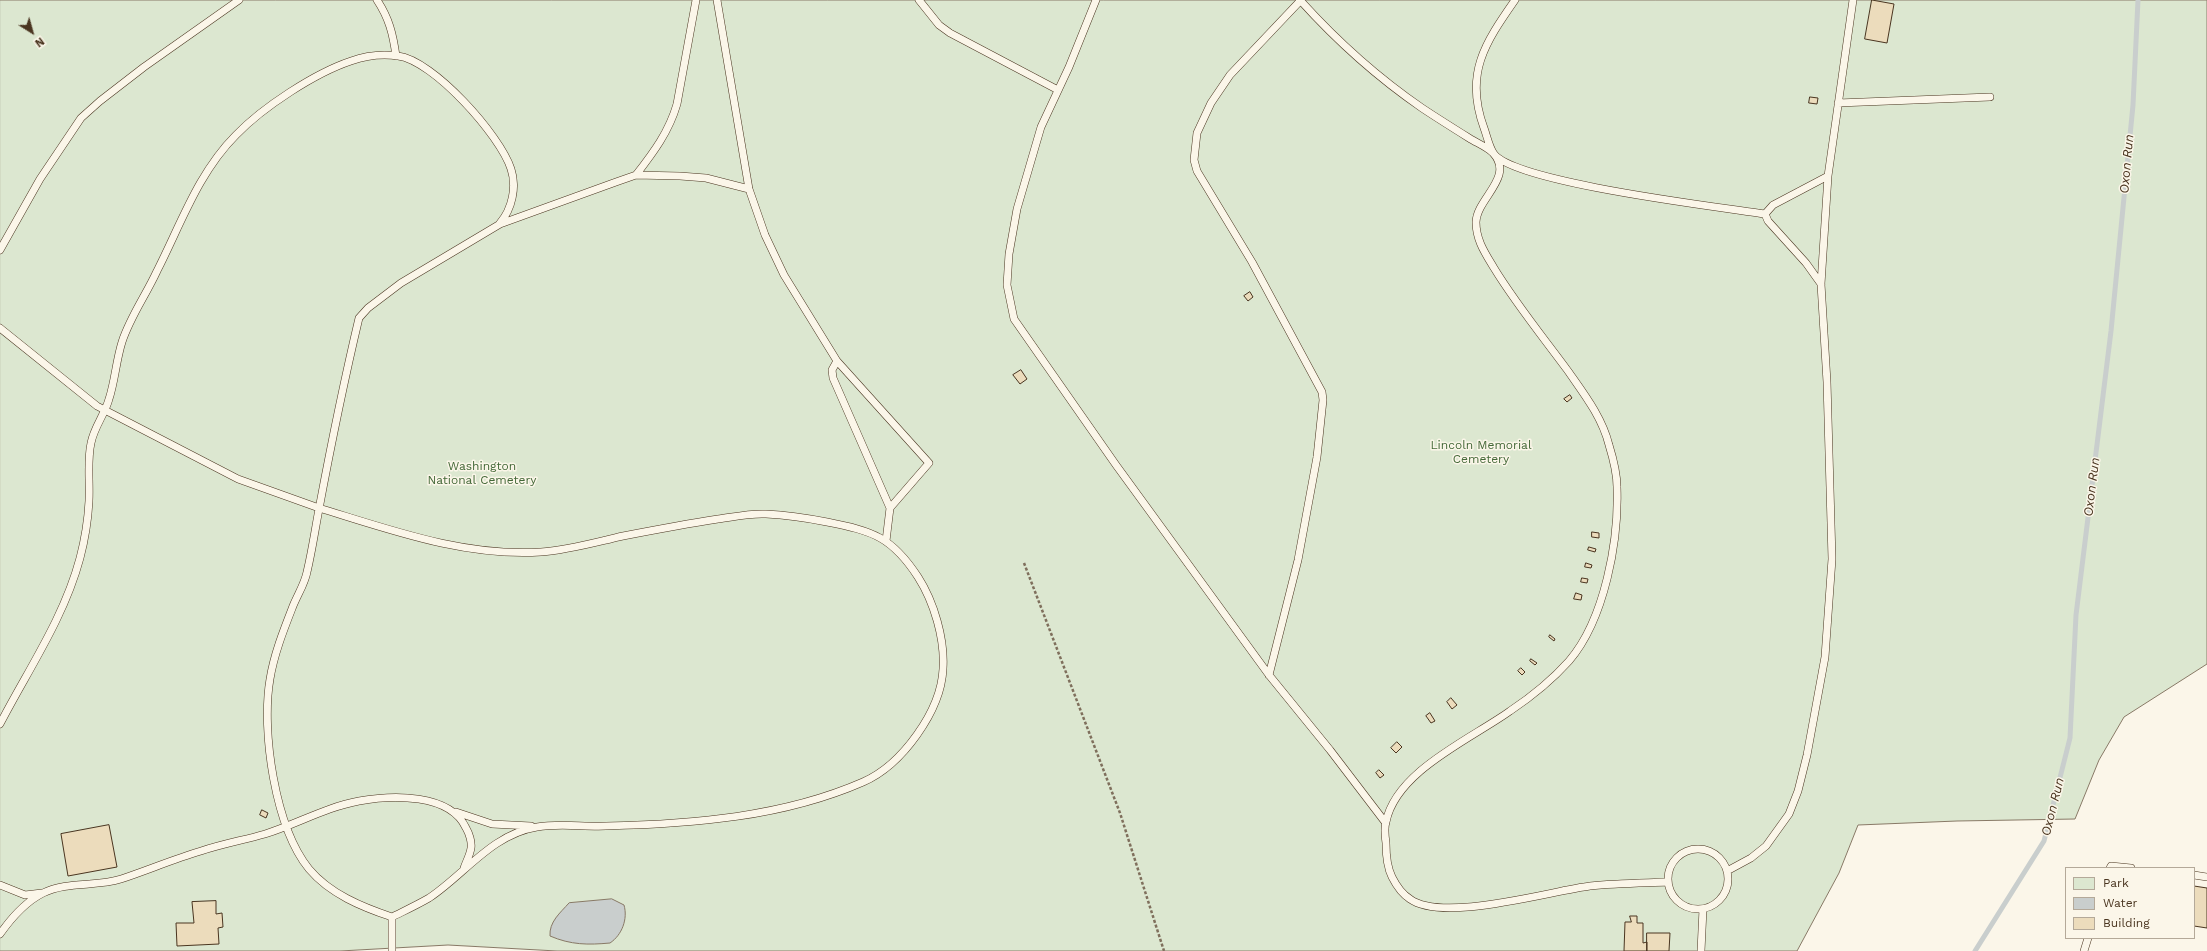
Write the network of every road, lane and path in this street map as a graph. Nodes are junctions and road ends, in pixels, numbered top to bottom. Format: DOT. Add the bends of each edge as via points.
graph roads {
  1 [pos="239,0"];
  2 [pos="377,0"];
  3 [pos="696,0"];
  4 [pos="717,0"];
  5 [pos="919,0"];
  6 [pos="1096,0"];
  7 [pos="1300,0"];
  8 [pos="1515,0"];
  9 [pos="1853,0"];
  10 [pos="396,56"];
  11 [pos="1058,90"];
  12 [pos="1990,98"];
  13 [pos="1838,103"];
  14 [pos="1495,154"];
  15 [pos="636,175"];
  16 [pos="1828,176"];
  17 [pos="749,189"];
  18 [pos="1765,214"];
  19 [pos="500,224"];
  20 [pos="0,250"];
  21 [pos="1821,284"];
  22 [pos="0,328"];
  23 [pos="837,360"];
  24 [pos="105,410"];
  25 [pos="319,508"];
  26 [pos="890,508"];
  27 [pos="886,541"];
  28 [pos="1024,563"];
  29 [pos="1269,675"];
  30 [pos="0,724"];
  31 [pos="455,812"];
  32 [pos="1385,822"];
  33 [pos="286,826"];
  34 [pos="535,827"];
  35 [pos="2110,867"];
  36 [pos="2122,867"];
  37 [pos="464,868"];
  38 [pos="1727,870"];
  39 [pos="2195,875"];
  40 [pos="2207,877"];
  41 [pos="1668,882"];
  42 [pos="0,885"];
  43 [pos="44,892"];
  44 [pos="1703,909"];
  45 [pos="392,917"];
  46 [pos="0,934"];
  47 [pos="2088,939"];
  48 [pos="392,951"];
  49 [pos="1164,951"];
  50 [pos="1701,951"];
  51 [pos="2084,951"];
  1 -- 20 [label="lane" via="138,72 82,118 40,179"];
  2 -- 10 [label="lane" via="388,16"];
  3 -- 15 [label="lane" via="673,120 662,141"];
  4 -- 17 [label="lane"];
  5 -- 11 [label="lane" via="950,33"];
  6 -- 11 [label="lane"];
  7 -- 14 [label="lane" via="1322,24 1384,80 1425,110"];
  7 -- 29 [label="lane" via="1230,75 1203,118 1194,149 1197,171 1252,262 1322,392 1317,458 1298,560"];
  8 -- 14 [label="lane" via="1486,44 1478,68 1480,116"];
  9 -- 13 [label="lane"];
  10 -- 19 [label="lane" via="414,61 442,80 480,119 500,148 511,168 513,181 511,205"];
  10 -- 24 [label="lane" via="366,57 350,61 303,84 250,122 215,159 193,195 122,342"];
  11 -- 29 [label="lane" via="1041,127 1017,209 1009,254 1007,286 1014,319 1116,465"];
  12 -- 13 [label="lane"];
  13 -- 16 [label="lane"];
  14 -- 18 [label="lane" via="1516,167 1606,190"];
  14 -- 32 [label="lane" via="1501,170 1498,181 1480,206 1476,218 1478,238 1497,273 1582,391 1602,425 1609,444 1617,483 1617,519 1612,556 1606,585 1592,619 1571,658 1553,678 1512,710 1416,775 1397,795"];
  15 -- 17 [label="lane" via="706,178"];
  15 -- 19 [label="lane"];
  16 -- 18 [label="lane" via="1773,205"];
  16 -- 21 [label="lane"];
  17 -- 23 [label="lane" via="755,212 784,275"];
  18 -- 21 [label="lane" via="1768,221 1802,258"];
  19 -- 25 [label="lane" via="401,283 359,318"];
  21 -- 38 [label="lane" via="1827,382 1832,559 1825,657 1807,755 1789,814 1766,846 1751,858"];
  22 -- 24 [label="lane" via="79,394"];
  23 -- 26 [label="lane" via="832,370 833,378"];
  23 -- 26 [label="lane" via="930,463"];
  24 -- 25 [label="lane" via="238,479"];
  24 -- 30 [label="lane" via="92,436 90,447 89,503 80,559 37,659"];
  25 -- 27 [label="lane" via="446,545 484,550 540,552 705,521 763,513 842,525 873,533"];
  25 -- 33 [label="lane" via="307,574 277,650 270,679 267,734"];
  26 -- 27 [label="lane"];
  27 -- 34 [label="lane" via="900,551 922,584 933,610 944,660 942,682 928,720 898,756 877,774 864,782 786,809 661,823"];
  28 -- 49 [label="path" via="1120,813"];
  29 -- 32 [label="lane"];
  31 -- 33 [label="lane" via="448,807 406,796 389,797 327,809"];
  31 -- 34 [label="lane" via="492,824"];
  31 -- 37 [label="lane" via="469,833 471,847"];
  32 -- 41 [label="lane" via="1386,854 1392,877 1399,889 1410,899 1432,907 1458,908 1591,886"];
  33 -- 43 [label="lane" via="202,850 119,880"];
  33 -- 45 [label="lane" via="309,869 330,889 354,903"];
  34 -- 37 [label="lane" via="505,837"];
  35 -- 36 [label="lane"];
  37 -- 45 [label="lane" via="428,898"];
  38 -- 41 [label="lane" via="1724,862 1712,852 1698,848 1683,852 1672,863"];
  38 -- 44 [label="lane" via="1728,884 1722,898"];
  39 -- 40 [label="lane"];
  41 -- 44 [label="lane" via="1671,892 1681,904 1688,908"];
  42 -- 43 [label="lane" via="25,894"];
  43 -- 46 [label="lane" via="14,913"];
  44 -- 50 [label="lane"];
  45 -- 48 [label="lane"];
  47 -- 51 [label="lane"];
}
